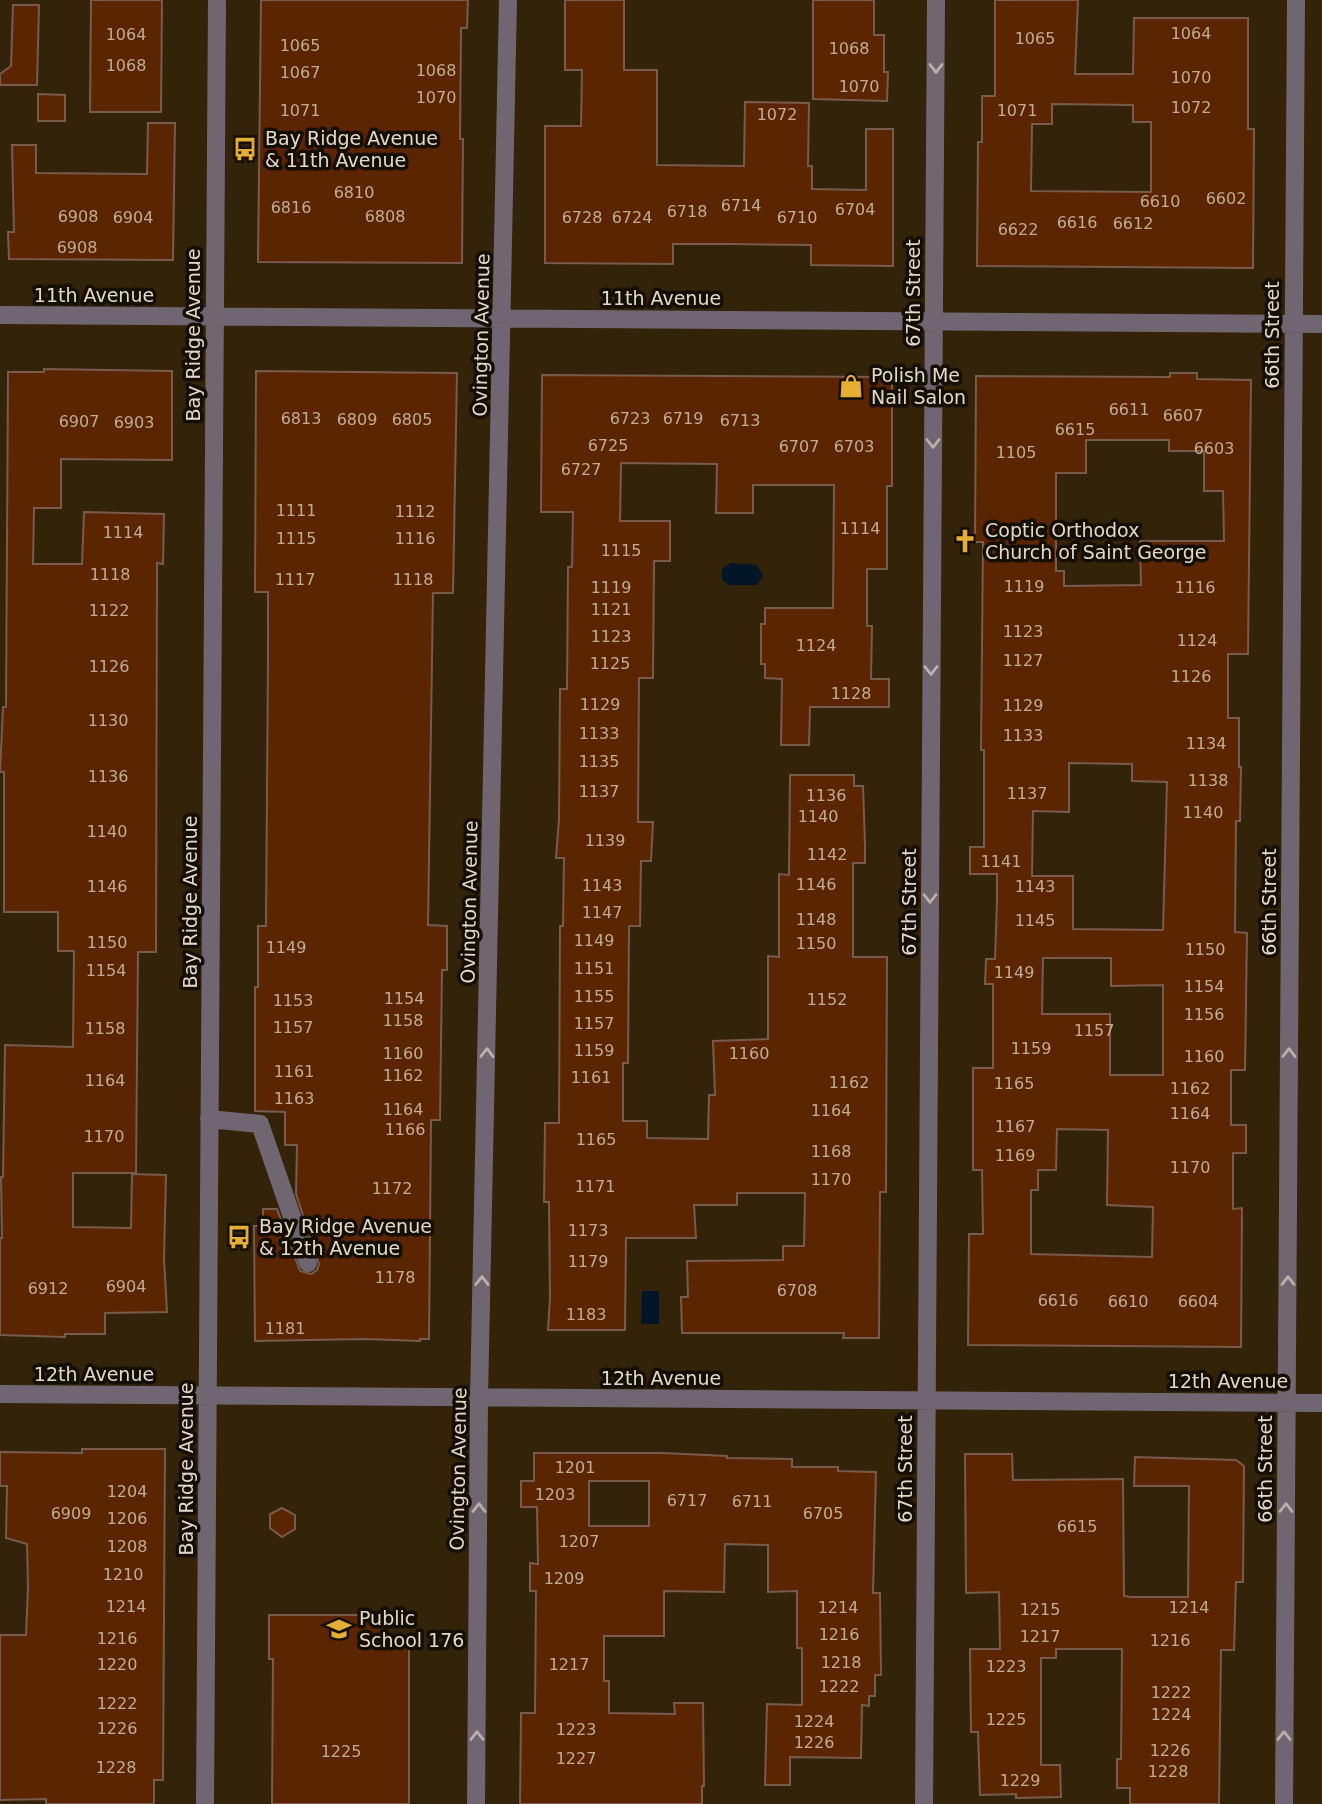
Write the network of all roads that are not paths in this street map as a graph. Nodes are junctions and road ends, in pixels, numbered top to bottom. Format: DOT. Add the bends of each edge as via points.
graph roads {
  1 [pos="217,0"];
  2 [pos="508,0"];
  3 [pos="936,0"];
  4 [pos="1296,0"];
  5 [pos="0,315"];
  6 [pos="214,316"];
  7 [pos="502,318"];
  8 [pos="934,321"];
  9 [pos="1293,323"];
  10 [pos="1322,324"];
  11 [pos="209,1119"];
  12 [pos="308,1263"];
  13 [pos="0,1394"];
  14 [pos="208,1395"];
  15 [pos="479,1398"];
  16 [pos="927,1400"];
  17 [pos="1287,1403"];
  18 [pos="1322,1403"];
  19 [pos="205,1804"];
  20 [pos="476,1804"];
  21 [pos="924,1804"];
  22 [pos="1284,1804"];
  1 -- 6 [label="street, Bay Ridge Avenue"];
  2 -- 7 [label="street, Ovington Avenue"];
  3 -- 8 [label="street, 67th Street, one-way"];
  4 -- 9 [label="street, 66th Street"];
  5 -- 6 [label="street, 11th Avenue"];
  6 -- 7 [label="street, 11th Avenue"];
  6 -- 11 [label="street, Bay Ridge Avenue"];
  7 -- 8 [label="street, 11th Avenue"];
  15 -- 7 [label="street, Ovington Avenue, one-way"];
  8 -- 9 [label="street, 11th Avenue"];
  8 -- 16 [label="street, 67th Street, one-way"];
  9 -- 10 [label="street, 11th Avenue"];
  17 -- 9 [label="street, 66th Street, one-way"];
  11 -- 12 [label="street" via="260,1124"];
  11 -- 14 [label="street, Bay Ridge Avenue"];
  13 -- 14 [label="street, 12th Avenue"];
  14 -- 15 [label="street, 12th Avenue"];
  14 -- 19 [label="street, Bay Ridge Avenue"];
  15 -- 16 [label="street, 12th Avenue"];
  20 -- 15 [label="street, Ovington Avenue, one-way"];
  16 -- 17 [label="street, 12th Avenue"];
  16 -- 21 [label="street, 67th Street"];
  17 -- 18 [label="street, 12th Avenue"];
  22 -- 17 [label="street, 66th Street, one-way"];
}
